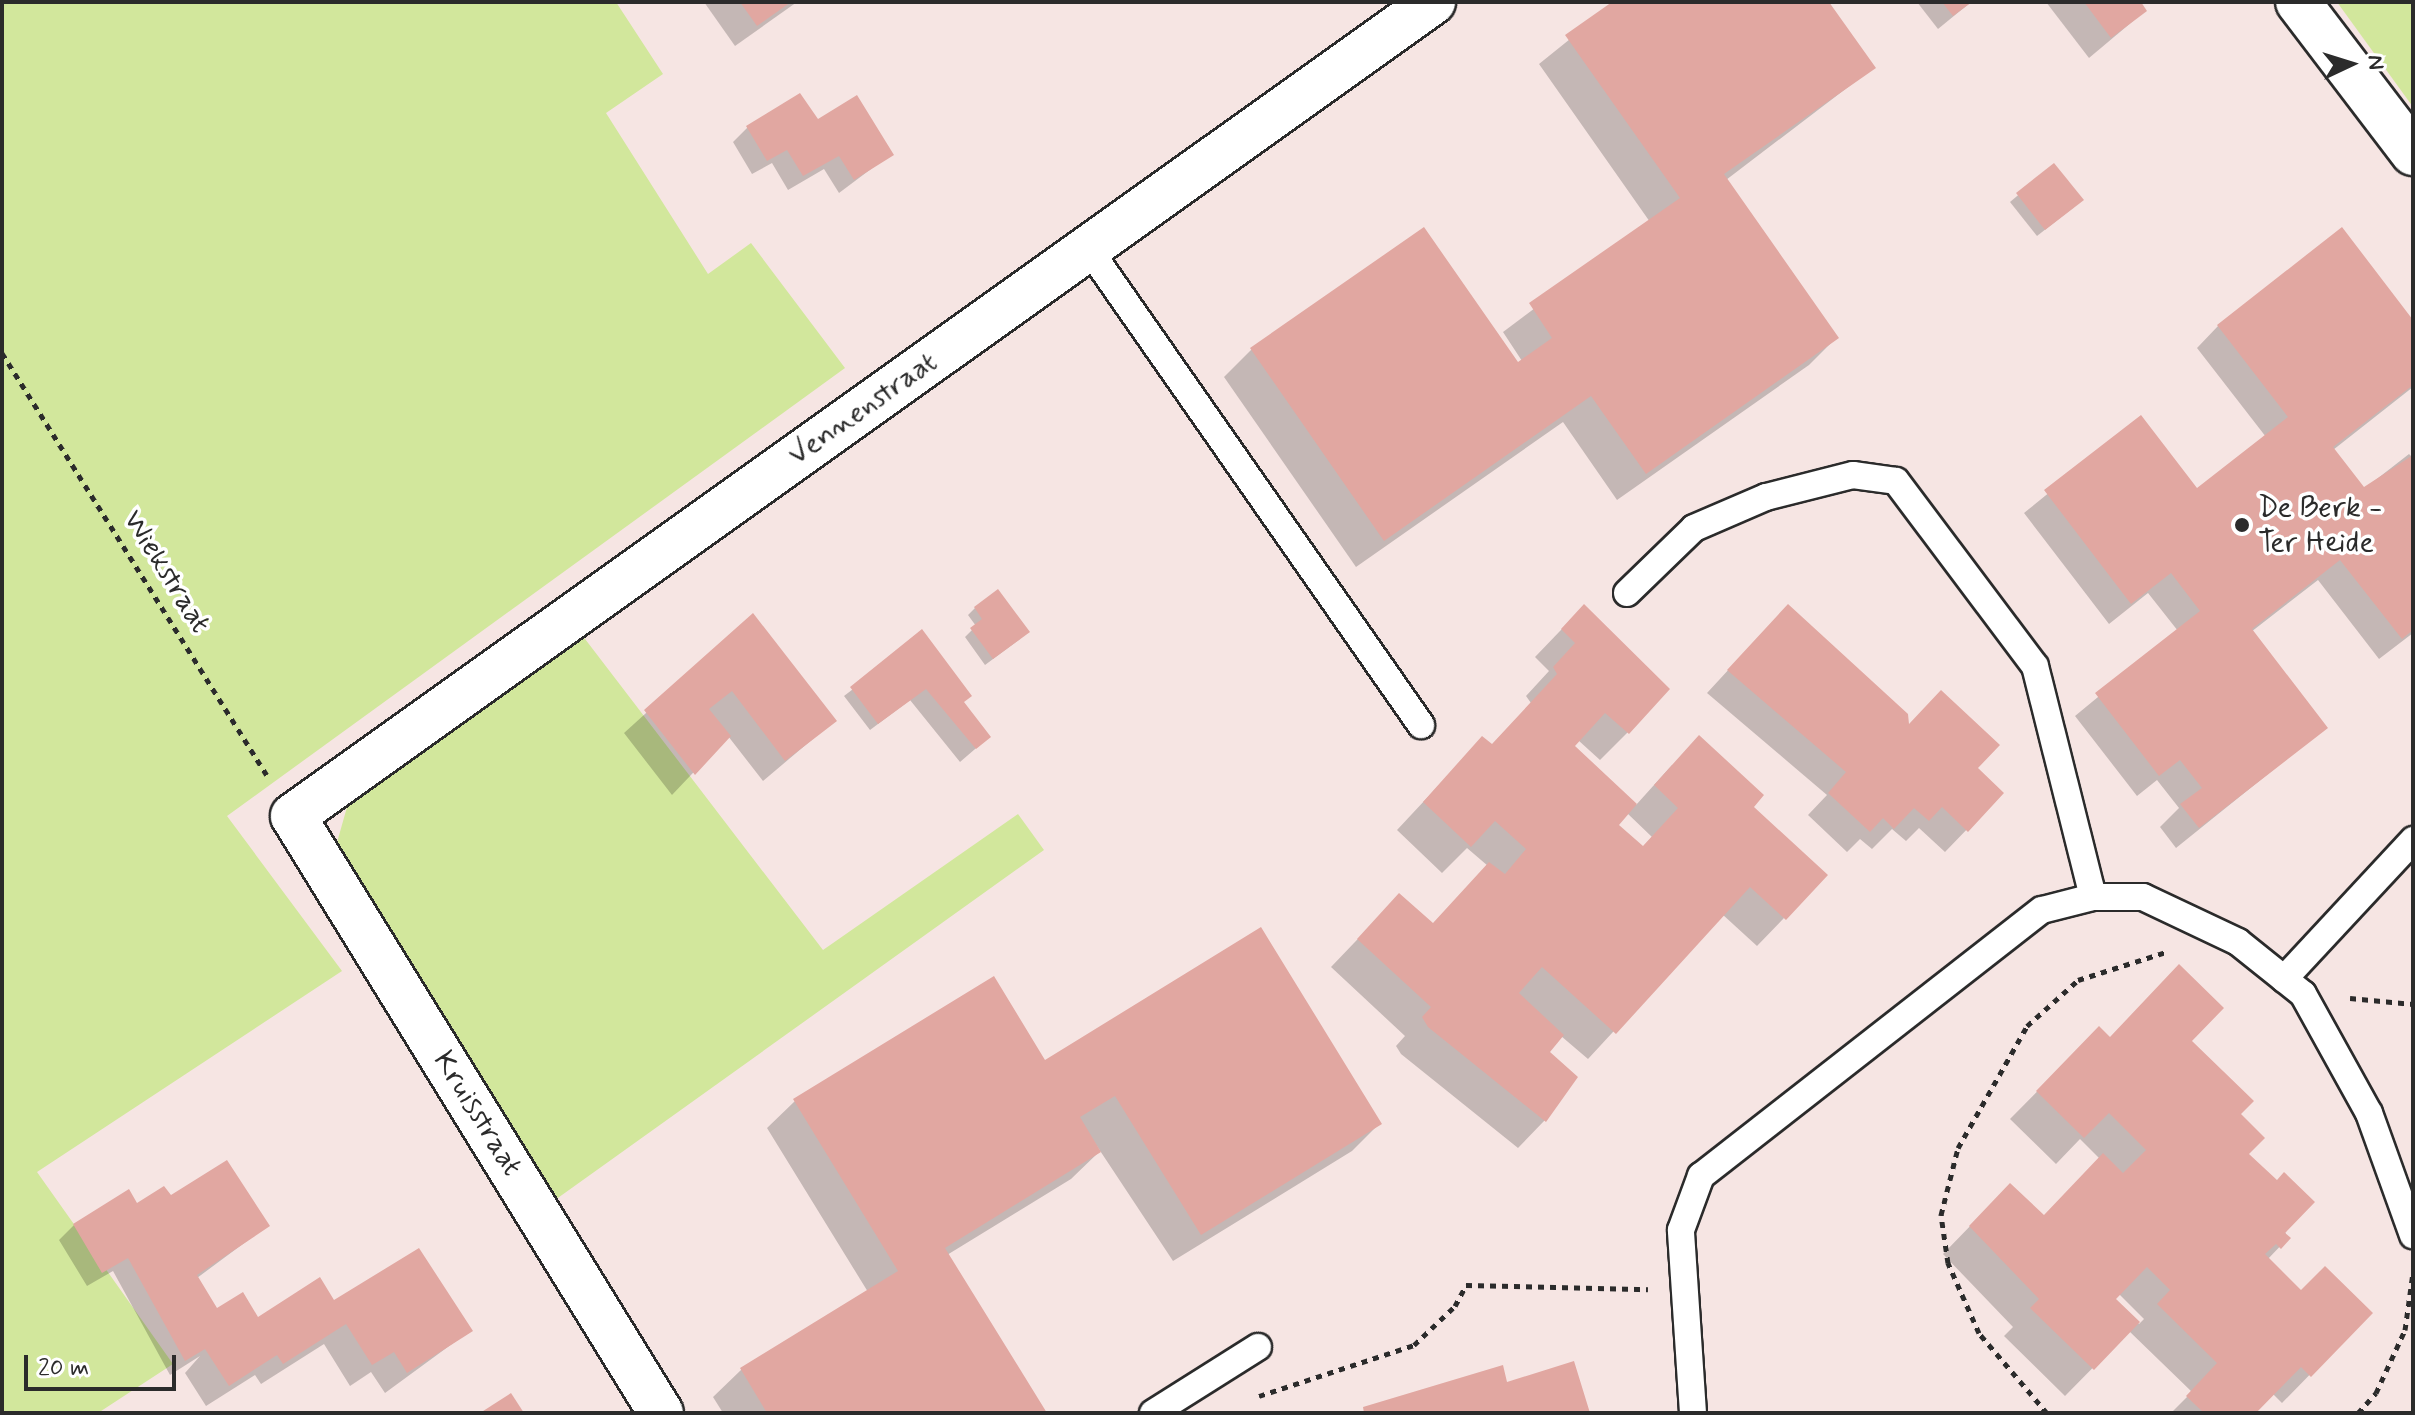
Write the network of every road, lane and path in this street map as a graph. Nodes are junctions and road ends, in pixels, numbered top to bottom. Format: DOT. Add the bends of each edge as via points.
graph roads {
  1 [pos="1433,2"];
  2 [pos="2298,2"];
  3 [pos="2413,153"];
  4 [pos="1088,248"];
  5 [pos="2,353"];
  6 [pos="1627,593"];
  7 [pos="1421,725"];
  8 [pos="293,816"];
  9 [pos="2413,840"];
  10 [pos="2093,897"];
  11 [pos="2238,942"];
  12 [pos="2294,987"];
  13 [pos="2413,1004"];
  14 [pos="2413,1235"];
  15 [pos="2413,1269"];
  16 [pos="1681,1292"];
  17 [pos="1258,1347"];
  18 [pos="1242,1401"];
  19 [pos="661,1413"];
  20 [pos="1153,1413"];
  21 [pos="1693,1413"];
  22 [pos="2047,1413"];
  23 [pos="2358,1413"];
  1 -- 4 [label="street, Vennenstraat"];
  2 -- 3 [label="street"];
  4 -- 7 [label="lane"];
  4 -- 8 [label="street, Vennenstraat"];
  5 -- 8 [label="path, Wiekstraat"];
  6 -- 10 [label="lane" via="1694,528 1766,497 1853,475 1896,481 2035,666"];
  8 -- 19 [label="street, Kruisstraat"];
  9 -- 12 [label="lane"];
  10 -- 11 [label="lane" via="2143,897"];
  10 -- 16 [label="lane" via="2042,910 1701,1176 1681,1230"];
  11 -- 12 [label="lane"];
  11 -- 22 [label="path" via="2142,956 2078,980 2027,1026 1958,1148 1941,1215 1948,1263 1979,1333"];
  12 -- 13 [label="path"];
  12 -- 14 [label="lane" via="2369,1113"];
  15 -- 23 [label="path" via="2405,1330 2376,1393"];
  16 -- 18 [label="path" via="1466,1285 1455,1306 1414,1345"];
  16 -- 21 [label="lane"];
  17 -- 20 [label="lane"];
}
